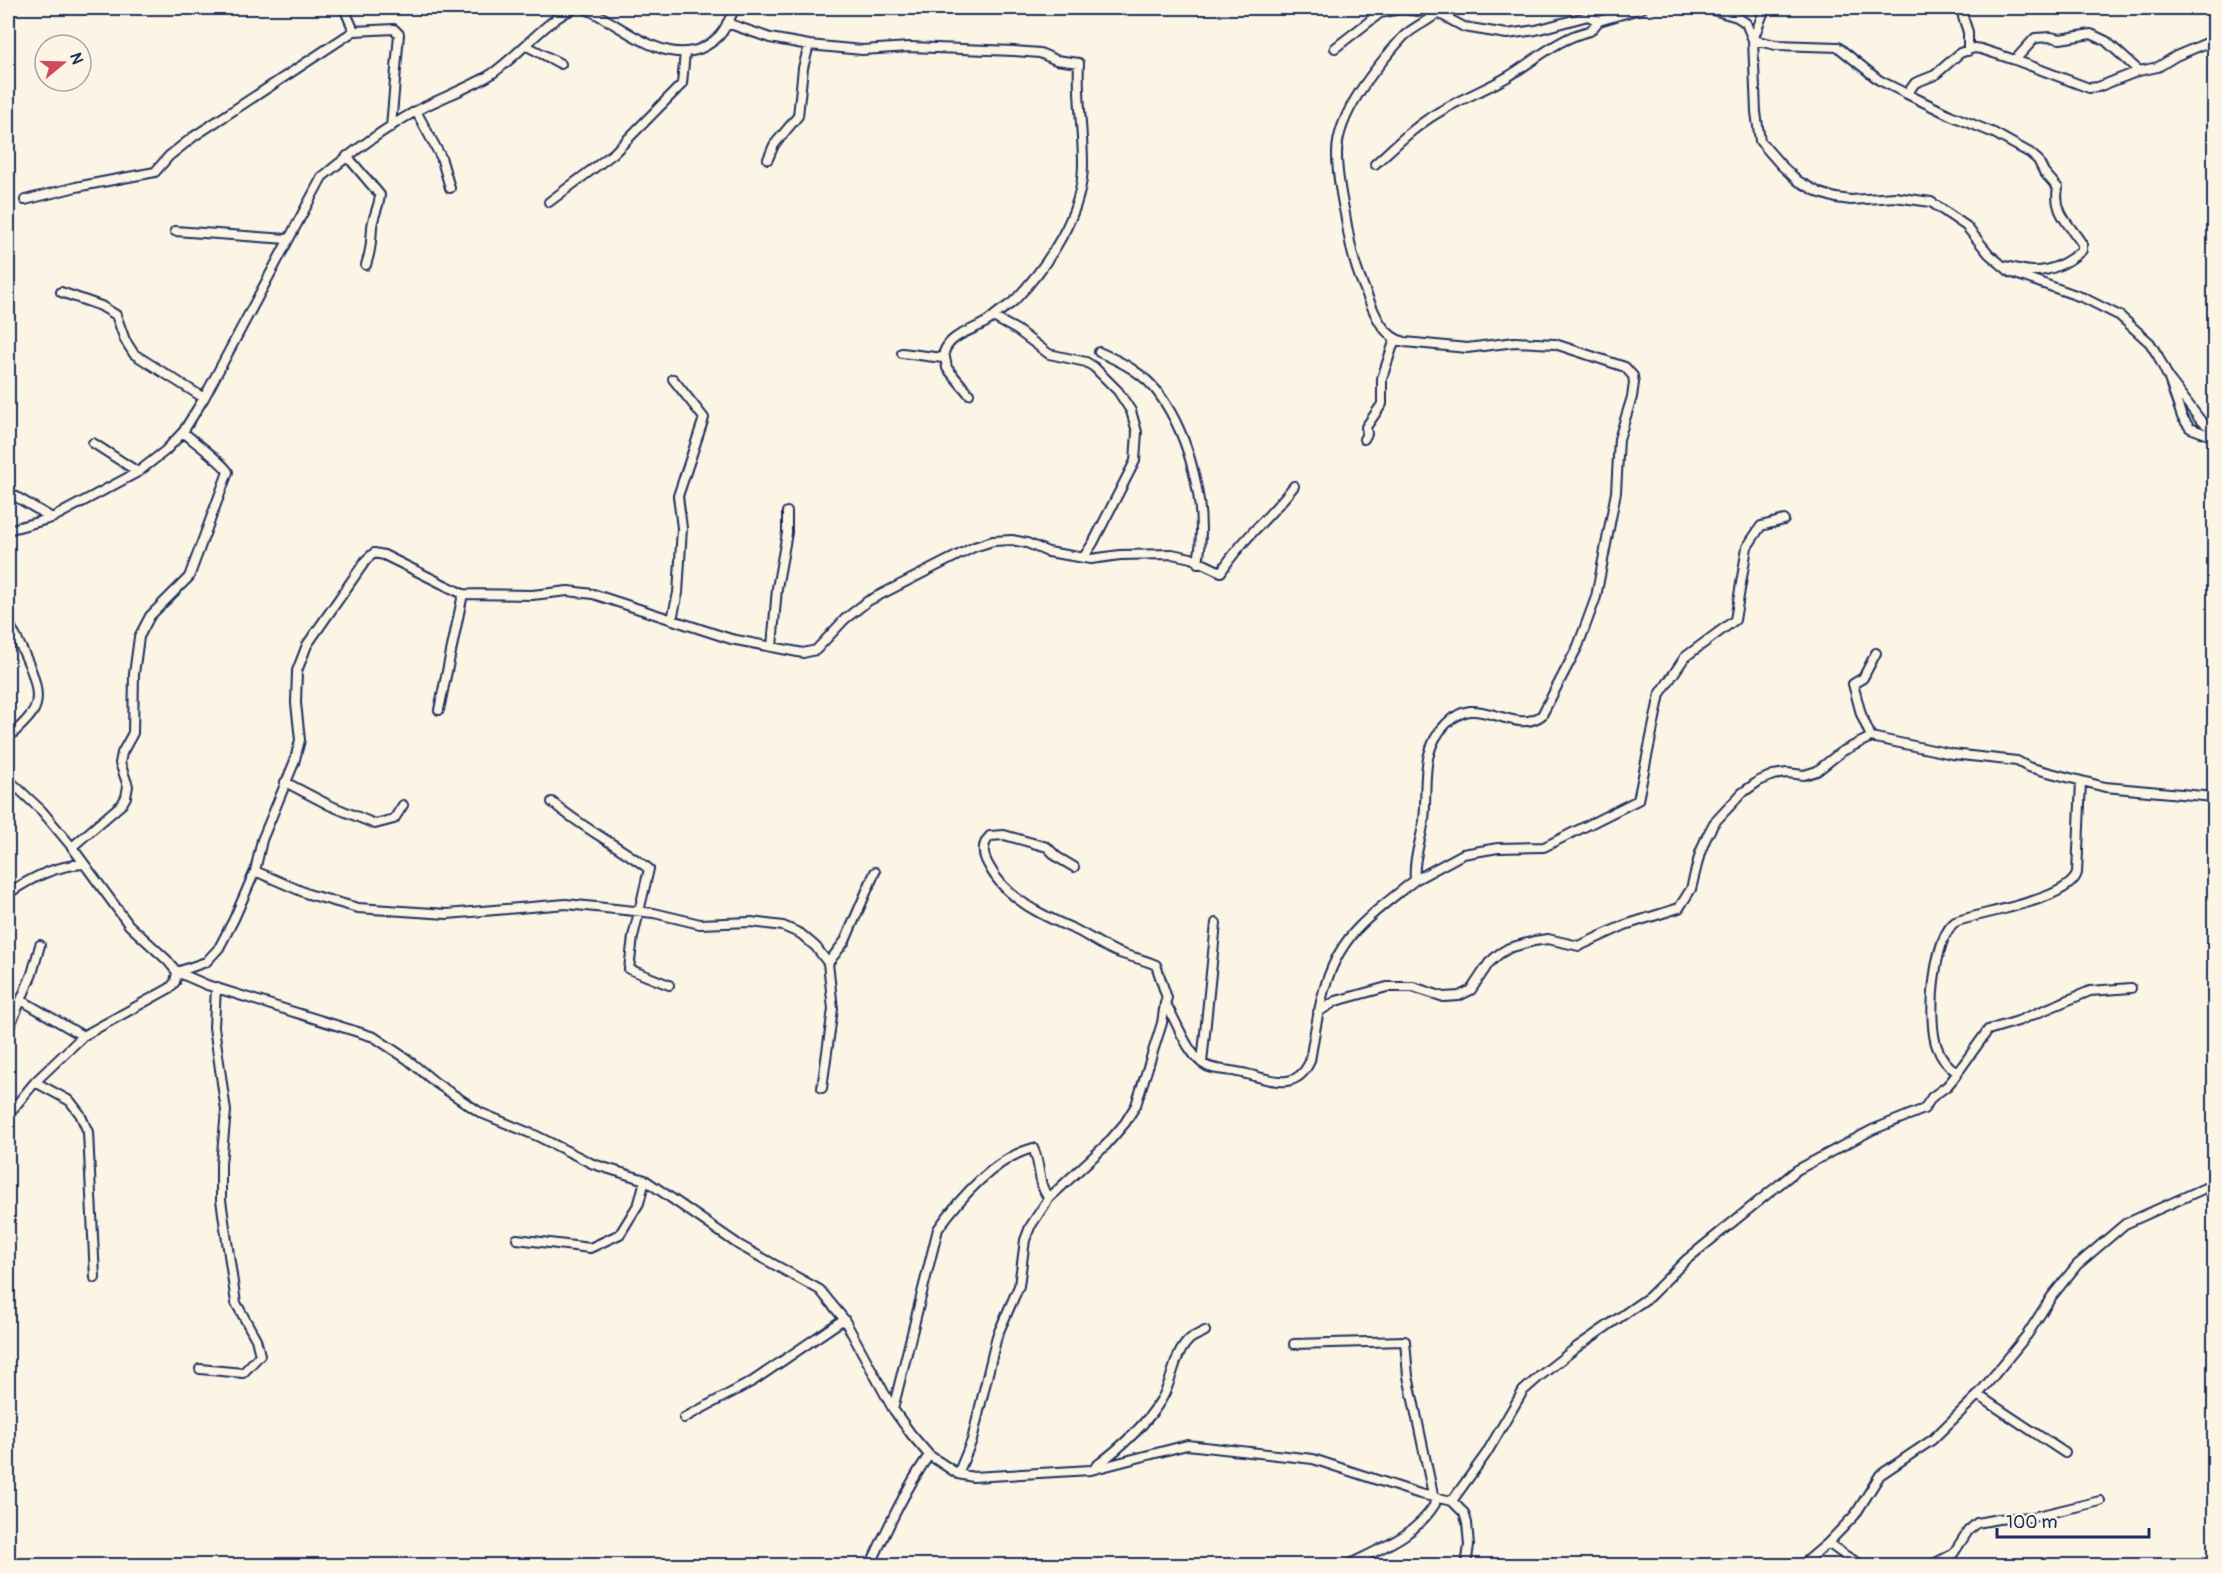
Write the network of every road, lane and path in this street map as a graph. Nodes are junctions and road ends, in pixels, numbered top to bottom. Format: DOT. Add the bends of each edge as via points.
graph roads {
  1 [pos="344,8"];
  2 [pos="576,8"];
  3 [pos="584,8"];
  4 [pos="735,8"];
  5 [pos="1642,8"];
  6 [pos="1706,8"];
  7 [pos="1765,8"];
  8 [pos="1441,10"];
  9 [pos="1963,16"];
  10 [pos="1599,21"];
  11 [pos="727,22"];
  12 [pos="354,31"];
  13 [pos="2214,39"];
  14 [pos="1753,40"];
  15 [pos="809,45"];
  16 [pos="527,46"];
  17 [pos="1335,48"];
  18 [pos="1968,51"];
  19 [pos="684,52"];
  20 [pos="2015,60"];
  21 [pos="561,64"];
  22 [pos="2139,71"];
  23 [pos="1907,94"];
  24 [pos="416,111"];
  25 [pos="391,127"];
  26 [pos="347,156"];
  27 [pos="768,159"];
  28 [pos="1375,165"];
  29 [pos="450,188"];
  30 [pos="25,200"];
  31 [pos="549,202"];
  32 [pos="175,231"];
  33 [pos="287,239"];
  34 [pos="366,265"];
  35 [pos="2002,266"];
  36 [pos="61,292"];
  37 [pos="993,317"];
  38 [pos="1395,339"];
  39 [pos="1099,352"];
  40 [pos="902,353"];
  41 [pos="943,358"];
  42 [pos="673,379"];
  43 [pos="2169,379"];
  44 [pos="969,394"];
  45 [pos="204,398"];
  46 [pos="2214,430"];
  47 [pos="183,432"];
  48 [pos="2214,437"];
  49 [pos="1364,439"];
  50 [pos="93,443"];
  51 [pos="138,472"];
  52 [pos="1294,486"];
  53 [pos="8,492"];
  54 [pos="787,512"];
  55 [pos="52,518"];
  56 [pos="1784,520"];
  57 [pos="8,530"];
  58 [pos="1083,558"];
  59 [pos="1198,563"];
  60 [pos="464,594"];
  61 [pos="672,619"];
  62 [pos="8,621"];
  63 [pos="772,647"];
  64 [pos="1876,653"];
  65 [pos="439,710"];
  66 [pos="1871,737"];
  67 [pos="8,738"];
  68 [pos="8,779"];
  69 [pos="2080,781"];
  70 [pos="285,782"];
  71 [pos="2214,796"];
  72 [pos="552,802"];
  73 [pos="404,804"];
  74 [pos="72,847"];
  75 [pos="83,864"];
  76 [pos="1074,867"];
  77 [pos="255,871"];
  78 [pos="875,872"];
  79 [pos="1415,880"];
  80 [pos="8,894"];
  81 [pos="640,912"];
  82 [pos="1216,923"];
  83 [pos="40,945"];
  84 [pos="828,963"];
  85 [pos="177,972"];
  86 [pos="669,985"];
  87 [pos="216,987"];
  88 [pos="2131,988"];
  89 [pos="21,1000"];
  90 [pos="1165,1003"];
  91 [pos="1318,1012"];
  92 [pos="8,1030"];
  93 [pos="83,1036"];
  94 [pos="1202,1063"];
  95 [pos="1957,1072"];
  96 [pos="35,1082"];
  97 [pos="822,1088"];
  98 [pos="8,1115"];
  99 [pos="645,1180"];
  100 [pos="2214,1185"];
  101 [pos="1049,1198"];
  102 [pos="517,1239"];
  103 [pos="94,1278"];
  104 [pos="844,1319"];
  105 [pos="1205,1331"];
  106 [pos="1294,1344"];
  107 [pos="200,1369"];
  108 [pos="1978,1395"];
  109 [pos="893,1409"];
  110 [pos="684,1418"];
  111 [pos="2065,1453"];
  112 [pos="929,1455"];
  113 [pos="1092,1470"];
  114 [pos="958,1474"];
  115 [pos="1433,1497"];
  116 [pos="1452,1501"];
  117 [pos="2100,1501"];
  118 [pos="1828,1543"];
  119 [pos="870,1566"];
  120 [pos="1346,1566"];
  121 [pos="1466,1566"];
  122 [pos="1801,1566"];
  123 [pos="1863,1566"];
  124 [pos="1929,1566"];
  1 -- 12 [label="street"];
  2 -- 16 [label="street" via="555,20"];
  3 -- 19 [label="street" via="654,46"];
  4 -- 11 [label="street"];
  5 -- 10 [label="street"];
  6 -- 14 [label="street" via="1746,23"];
  7 -- 14 [label="street"];
  8 -- 10 [label="street" via="1464,27 1507,34 1588,16"];
  8 -- 17 [label="street" via="1400,9 1380,13"];
  8 -- 38 [label="street" via="1412,28 1377,67 1346,119 1337,154 1360,280 1376,316"];
  9 -- 18 [label="street"];
  10 -- 28 [label="street" via="1590,31 1565,39 1495,84 1437,113"];
  11 -- 15 [label="street" via="770,38"];
  11 -- 19 [label="street" via="720,35 707,45"];
  12 -- 25 [label="street" via="394,29 399,34"];
  12 -- 30 [label="street" via="192,137 155,172"];
  13 -- 22 [label="street" via="2158,67"];
  14 -- 23 [label="street" via="1776,45 1838,47 1879,80"];
  14 -- 35 [label="street" via="1760,141 1798,181 1836,198 1895,197 1931,202 1966,226"];
  15 -- 27 [label="street" via="798,116 774,145"];
  15 -- 37 [label="street" via="862,50 910,47 1014,51 1079,63 1081,190 1055,247 1033,280"];
  16 -- 21 [label="street"];
  16 -- 24 [label="street" via="490,75"];
  18 -- 20 [label="street" via="1981,49"];
  18 -- 23 [label="street" via="1960,53 1935,75 1915,83"];
  19 -- 31 [label="street" via="682,84 614,153"];
  20 -- 22 [label="street" via="2089,88"];
  20 -- 22 [label="street" via="2035,38 2091,34 2106,41"];
  23 -- 35 [label="street" via="2030,153 2058,188 2055,200 2060,213 2082,244 2082,250 2047,270 2031,272"];
  24 -- 25 [label="street"];
  24 -- 29 [label="street" via="441,157"];
  25 -- 26 [label="street"];
  26 -- 33 [label="street" via="322,177"];
  26 -- 34 [label="street" via="380,195"];
  32 -- 33 [label="street"];
  33 -- 45 [label="street"];
  35 -- 43 [label="street" via="2120,316 2150,343"];
  36 -- 45 [label="street" via="116,315 134,354"];
  37 -- 41 [label="street" via="951,341"];
  37 -- 58 [label="street" via="1049,354 1094,367 1131,411 1137,432 1135,461"];
  38 -- 49 [label="street" via="1382,378 1382,405 1366,427"];
  38 -- 79 [label="street" via="1467,348 1515,342 1555,344 1625,367 1634,383 1619,439 1616,492 1596,597 1578,646 1537,719 1524,721 1486,712 1463,713 1448,722 1433,740 1426,761 1425,813 1414,859"];
  39 -- 59 [label="street" via="1122,362 1159,393 1176,426 1197,486 1201,534"];
  40 -- 41 [label="street"];
  41 -- 44 [label="street"];
  42 -- 61 [label="street" via="704,418 678,495 682,528 678,593"];
  43 -- 46 [label="street" via="2201,421"];
  43 -- 48 [label="street" via="2186,423"];
  45 -- 47 [label="street"];
  47 -- 51 [label="street"];
  47 -- 74 [label="street" via="226,466 228,472 189,577 150,616 139,637 133,733 120,763 128,786 126,797"];
  50 -- 51 [label="street"];
  51 -- 55 [label="street"];
  52 -- 59 [label="street" via="1232,553 1221,572"];
  53 -- 55 [label="street"];
  54 -- 63 [label="street"];
  55 -- 57 [label="street"];
  56 -- 79 [label="street" via="1761,525 1748,547 1735,620 1685,657 1660,694 1638,800 1544,847 1463,854"];
  58 -- 59 [label="street" via="1172,555"];
  58 -- 63 [label="street" via="1012,540 993,541 868,601 816,650 803,653"];
  60 -- 61 [label="street" via="593,594"];
  60 -- 65 [label="street"];
  60 -- 70 [label="street" via="384,555 374,553 366,560 307,645 297,671 300,740"];
  61 -- 63 [label="street" via="731,639"];
  62 -- 67 [label="street" via="34,676 36,695 30,717"];
  64 -- 66 [label="street" via="1863,678 1853,684"];
  66 -- 69 [label="street" via="1952,754 2017,761 2028,768"];
  66 -- 91 [label="street" via="1841,752 1817,771 1773,775 1742,794 1714,823 1700,853 1691,889 1679,908 1625,925 1579,946 1548,939 1509,948 1489,963 1471,990 1459,996 1443,997 1413,987 1387,987 1336,1001"];
  68 -- 74 [label="street"];
  69 -- 71 [label="street" via="2105,787"];
  69 -- 95 [label="street" via="2077,873 2073,882 2023,904 1955,922 1945,935 1938,952 1933,990 1933,1030 1937,1047 1948,1066"];
  70 -- 73 [label="street" via="375,824 394,819"];
  70 -- 77 [label="street" via="262,840"];
  72 -- 81 [label="street" via="649,869"];
  74 -- 75 [label="street"];
  75 -- 80 [label="street" via="43,874"];
  75 -- 85 [label="street" via="129,926"];
  76 -- 90 [label="street" via="1047,847 1004,835 990,836 984,844 993,874 1024,904 1117,952 1156,965 1167,998"];
  77 -- 81 [label="street" via="308,894 358,908 447,914 566,904"];
  77 -- 85 [label="street" via="219,948 206,962"];
  78 -- 84 [label="street" via="845,941"];
  79 -- 91 [label="street" via="1350,939 1326,982"];
  81 -- 84 [label="street" via="700,924 751,922 783,926 801,934"];
  81 -- 86 [label="street" via="628,969"];
  82 -- 94 [label="street"];
  83 -- 89 [label="street"];
  84 -- 97 [label="street" via="832,1009"];
  85 -- 87 [label="street"];
  85 -- 93 [label="street" via="170,987"];
  87 -- 99 [label="street" via="374,1037 481,1113 593,1164"];
  87 -- 107 [label="street" via="214,1027 226,1111 221,1200 236,1304 256,1339 260,1356 243,1373"];
  88 -- 95 [label="street" via="2090,992 1988,1030"];
  89 -- 92 [label="street"];
  89 -- 93 [label="street"];
  90 -- 94 [label="street"];
  90 -- 101 [label="street" via="1136,1105 1106,1145"];
  91 -- 94 [label="street" via="1310,1061 1306,1070 1293,1080 1279,1082 1219,1071"];
  93 -- 96 [label="street"];
  95 -- 116 [label="street" via="1924,1108 1872,1130 1797,1170 1686,1260 1649,1297 1540,1376 1523,1391 1486,1454"];
  96 -- 98 [label="street"];
  96 -- 103 [label="street" via="70,1101 88,1132"];
  99 -- 102 [label="street" via="639,1203 620,1234 590,1248"];
  99 -- 104 [label="street" via="739,1245 820,1290"];
  100 -- 108 [label="street" via="2125,1224 2077,1265"];
  101 -- 109 [label="street" via="1033,1148 1019,1152 995,1169 954,1206 938,1229"];
  101 -- 114 [label="street" via="1025,1240 1019,1286 997,1336 972,1440"];
  104 -- 109 [label="street"];
  104 -- 110 [label="street" via="753,1381"];
  105 -- 113 [label="street" via="1189,1340 1180,1352 1167,1389 1152,1413"];
  106 -- 115 [label="street" via="1406,1341 1408,1376"];
  108 -- 111 [label="street"];
  108 -- 118 [label="street" via="1932,1440 1881,1475 1855,1515"];
  109 -- 112 [label="street"];
  112 -- 114 [label="street"];
  112 -- 119 [label="street" via="896,1510"];
  113 -- 114 [label="street" via="973,1477"];
  113 -- 115 [label="street" via="1187,1445 1313,1459"];
  115 -- 116 [label="street"];
  115 -- 120 [label="street" via="1434,1506 1418,1526"];
  116 -- 121 [label="street" via="1467,1523"];
  117 -- 124 [label="street" via="2033,1517 1977,1523 1953,1554"];
  118 -- 122 [label="street"];
  118 -- 123 [label="street"];
}
